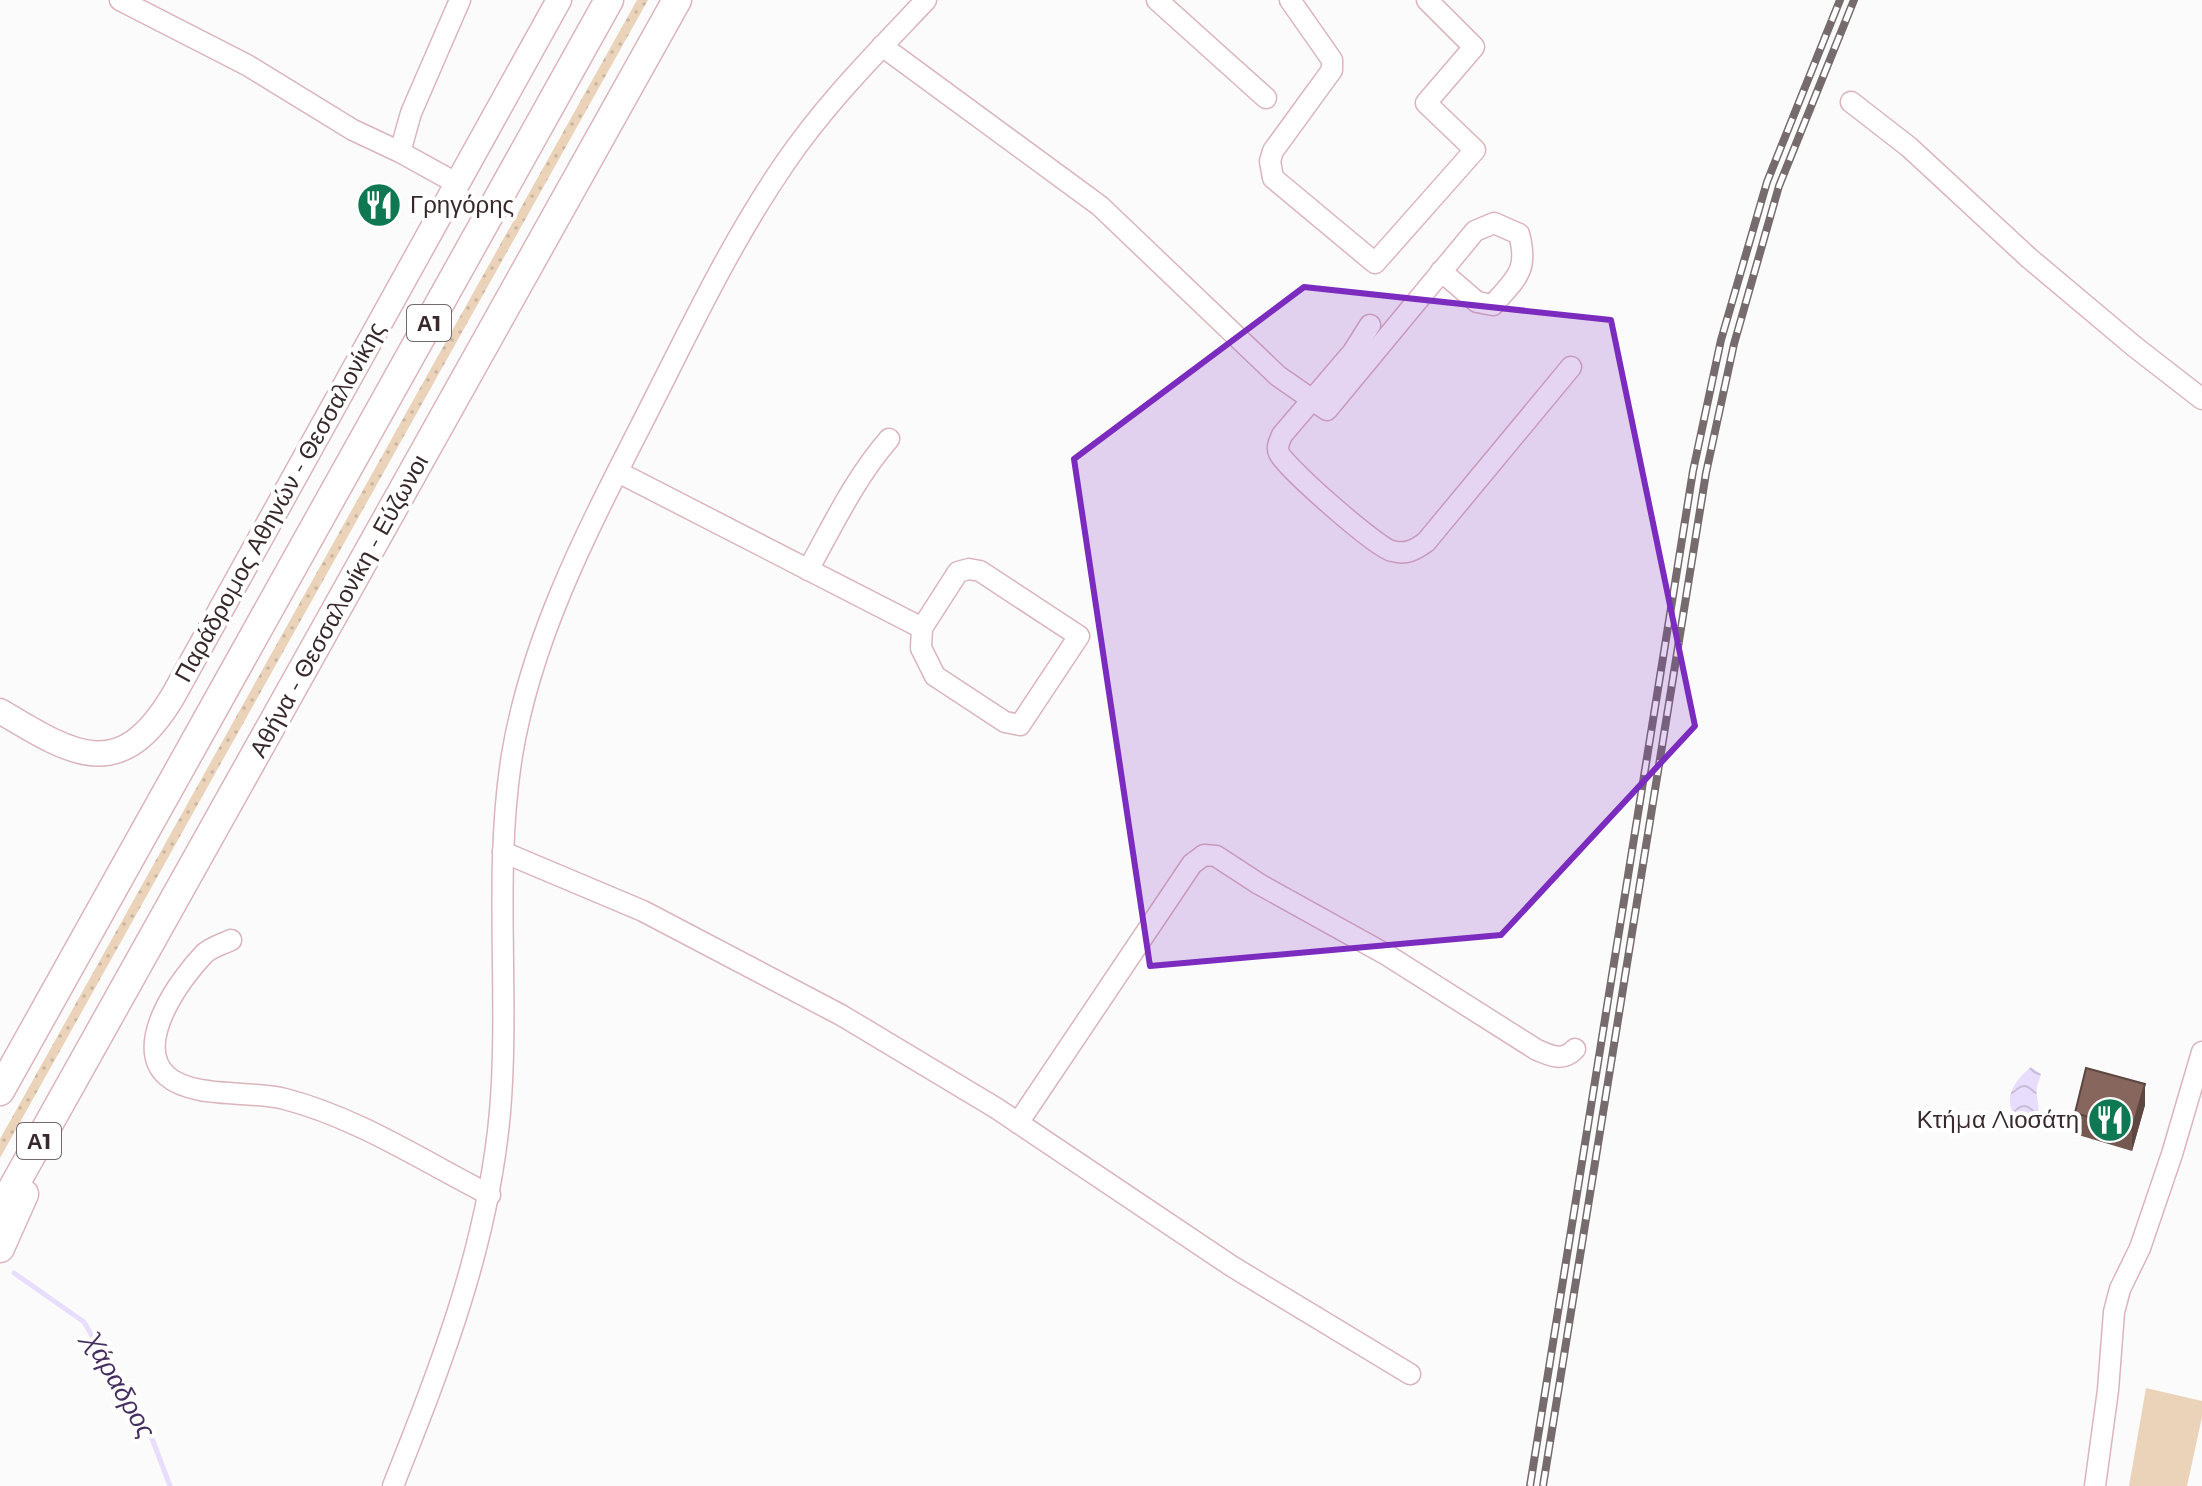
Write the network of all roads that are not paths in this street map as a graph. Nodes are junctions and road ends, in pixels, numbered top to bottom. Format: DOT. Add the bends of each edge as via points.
graph roads {
  1 [pos="120,0"];
  2 [pos="460,0"];
  3 [pos="559,0"];
  4 [pos="609,0"];
  5 [pos="677,0"];
  6 [pos="926,0"];
  7 [pos="1157,0"];
  8 [pos="1290,0"];
  9 [pos="1427,0"];
  10 [pos="882,46"];
  11 [pos="1266,98"];
  12 [pos="1851,102"];
  13 [pos="400,152"];
  14 [pos="456,183"];
  15 [pos="1441,271"];
  16 [pos="1370,325"];
  17 [pos="1571,367"];
  18 [pos="1311,398"];
  19 [pos="2202,399"];
  20 [pos="889,439"];
  21 [pos="618,472"];
  22 [pos="808,570"];
  23 [pos="922,628"];
  24 [pos="0,711"];
  25 [pos="503,852"];
  26 [pos="231,940"];
  27 [pos="30,1038"];
  28 [pos="1575,1049"];
  29 [pos="2202,1052"];
  30 [pos="79,1071"];
  31 [pos="0,1082"];
  32 [pos="0,1091"];
  33 [pos="1018,1123"];
  34 [pos="490,1195"];
  35 [pos="0,1211"];
  36 [pos="0,1248"];
  37 [pos="1410,1374"];
  38 [pos="393,1486"];
  39 [pos="2095,1486"];
  1 -- 13 [label="street"];
  2 -- 13 [label="street" via="411,113"];
  3 -- 14 [label="main road, Παράδρομος Αθηνών - Θεσσαλονίκης"];
  4 -- 27 [label="highway, Α1"];
  5 -- 30 [label="highway, Αθήνα - Θεσσαλονίκη - Εύζωνοι / Α1"];
  6 -- 10 [label="street"];
  7 -- 11 [label="street"];
  8 -- 9 [label="street" via="1332,60 1332,70 1273,151 1273,178 1375,263 1475,150 1426,103 1474,47"];
  10 -- 18 [label="street" via="1100,206 1278,376"];
  10 -- 21 [label="street" via="812,127 737,238"];
  12 -- 19 [label="street" via="1909,147 2029,258"];
  13 -- 14 [label="street"];
  14 -- 24 [label="main road, Παράδρομος Αθηνών - Θεσσαλονίκης" via="155,724 123,749 91,753 56,744"];
  15 -- 18 [label="street" via="1327,410"];
  16 -- 18 [label="street"];
  17 -- 18 [label="street" via="1426,542 1404,553 1380,547 1279,455 1282,435"];
  20 -- 22 [label="street" via="848,496"];
  21 -- 22 [label="street"];
  21 -- 25 [label="street" via="563,585 532,670 512,755"];
  22 -- 23 [label="street"];
  23 -- 23 [label="street" via="921,648 935,676 1005,722 1020,725 1079,636 980,571 969,569 958,572"];
  25 -- 33 [label="street" via="643,911 841,1015"];
  25 -- 34 [label="street" via="502,1069"];
  26 -- 34 [label="street" via="206,951 168,1001 156,1036 158,1068 192,1088 267,1095 340,1117"];
  27 -- 31 [label="highway"];
  27 -- 32 [label="highway, Α1"];
  28 -- 33 [label="street" via="1565,1057 1537,1050 1387,955 1216,856 1204,855 1192,864"];
  29 -- 39 [label="street" via="2172,1154 2114,1312"];
  30 -- 35 [label="highway, Αθήνα - Θεσσαλονίκη - Εύζωνοι / Α1"];
  30 -- 36 [label="highway"];
  33 -- 37 [label="street" via="1233,1267"];
  34 -- 38 [label="street" via="454,1328"];
}
